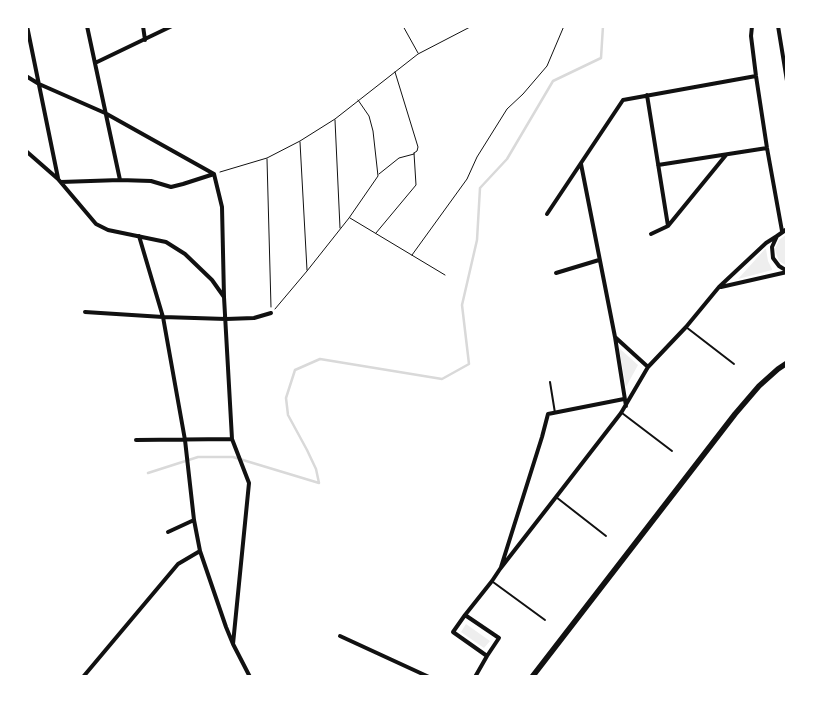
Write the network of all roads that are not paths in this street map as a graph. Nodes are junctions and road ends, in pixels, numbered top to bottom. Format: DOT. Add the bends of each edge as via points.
graph roads {
  1 [pos="27,26"];
  2 [pos="87,26"];
  3 [pos="143,26"];
  4 [pos="172,26"];
  5 [pos="752,26"];
  6 [pos="778,26"];
  7 [pos="145,40"];
  8 [pos="95,63"];
  9 [pos="26,76"];
  10 [pos="756,76"];
  11 [pos="787,81"];
  12 [pos="39,84"];
  13 [pos="647,94"];
  14 [pos="105,113"];
  15 [pos="767,148"];
  16 [pos="26,152"];
  17 [pos="726,155"];
  18 [pos="581,164"];
  19 [pos="658,165"];
  20 [pos="214,174"];
  21 [pos="120,180"];
  22 [pos="60,181"];
  23 [pos="547,214"];
  24 [pos="668,226"];
  25 [pos="785,230"];
  26 [pos="651,234"];
  27 [pos="139,236"];
  28 [pos="777,236"];
  29 [pos="599,260"];
  30 [pos="787,271"];
  31 [pos="556,273"];
  32 [pos="719,287"];
  33 [pos="224,297"];
  34 [pos="84,312"];
  35 [pos="271,313"];
  36 [pos="163,317"];
  37 [pos="226,320"];
  38 [pos="686,327"];
  39 [pos="615,337"];
  40 [pos="787,363"];
  41 [pos="734,364"];
  42 [pos="648,367"];
  43 [pos="550,382"];
  44 [pos="624,399"];
  45 [pos="626,406"];
  46 [pos="555,413"];
  47 [pos="621,413"];
  48 [pos="232,439"];
  49 [pos="136,440"];
  50 [pos="185,440"];
  51 [pos="672,451"];
  52 [pos="556,498"];
  53 [pos="194,520"];
  54 [pos="168,532"];
  55 [pos="606,536"];
  56 [pos="200,551"];
  57 [pos="500,569"];
  58 [pos="492,581"];
  59 [pos="465,616"];
  60 [pos="545,620"];
  61 [pos="340,636"];
  62 [pos="233,644"];
  63 [pos="487,656"];
  64 [pos="83,677"];
  65 [pos="250,677"];
  66 [pos="428,677"];
  67 [pos="475,677"];
  68 [pos="532,677"];
  1 -- 12 [label="street"];
  2 -- 8 [label="street"];
  3 -- 7 [label="street"];
  4 -- 7 [label="street"];
  5 -- 10 [label="street"];
  6 -- 11 [label="street"];
  7 -- 8 [label="street"];
  8 -- 14 [label="street"];
  9 -- 12 [label="street"];
  10 -- 13 [label="street"];
  10 -- 15 [label="street"];
  12 -- 14 [label="street"];
  12 -- 22 [label="street"];
  13 -- 18 [label="street" via="623,100"];
  13 -- 19 [label="street"];
  14 -- 20 [label="street"];
  14 -- 21 [label="street"];
  15 -- 17 [label="street"];
  15 -- 25 [label="street"];
  16 -- 22 [label="street"];
  17 -- 19 [label="street"];
  17 -- 24 [label="street"];
  18 -- 23 [label="street"];
  18 -- 29 [label="street"];
  19 -- 24 [label="street"];
  20 -- 21 [label="street" via="171,186 151,181"];
  20 -- 33 [label="street" via="222,207"];
  21 -- 22 [label="street"];
  22 -- 27 [label="street" via="96,224 108,230"];
  24 -- 26 [label="street"];
  25 -- 28 [label="street"];
  27 -- 33 [label="street" via="166,242 185,254 212,280"];
  27 -- 36 [label="street"];
  28 -- 30 [label="street" via="772,247 773,258"];
  28 -- 32 [label="street"];
  29 -- 31 [label="street"];
  29 -- 39 [label="street"];
  30 -- 32 [label="street"];
  32 -- 38 [label="street"];
  33 -- 37 [label="street"];
  34 -- 36 [label="street"];
  35 -- 37 [label="street"];
  36 -- 37 [label="street"];
  36 -- 50 [label="street"];
  37 -- 48 [label="street"];
  38 -- 41 [label="lane"];
  38 -- 42 [label="street"];
  39 -- 42 [label="street"];
  39 -- 44 [label="street"];
  40 -- 68 [label="main road" via="759,386 735,414"];
  42 -- 45 [label="street"];
  43 -- 46 [label="lane"];
  44 -- 45 [label="street"];
  44 -- 46 [label="street"];
  45 -- 47 [label="street"];
  46 -- 57 [label="street" via="548,414"];
  47 -- 51 [label="lane"];
  47 -- 52 [label="street"];
  48 -- 50 [label="street"];
  48 -- 62 [label="street" via="249,483"];
  49 -- 50 [label="street"];
  50 -- 53 [label="street"];
  52 -- 55 [label="lane"];
  52 -- 57 [label="street"];
  53 -- 54 [label="street"];
  53 -- 56 [label="street"];
  56 -- 62 [label="street"];
  56 -- 64 [label="street" via="178,564"];
  57 -- 58 [label="street"];
  58 -- 59 [label="street"];
  58 -- 60 [label="lane"];
  59 -- 63 [label="street" via="453,632"];
  59 -- 63 [label="street" via="499,638"];
  61 -- 66 [label="street"];
  62 -- 65 [label="street"];
  63 -- 67 [label="street"];
}
